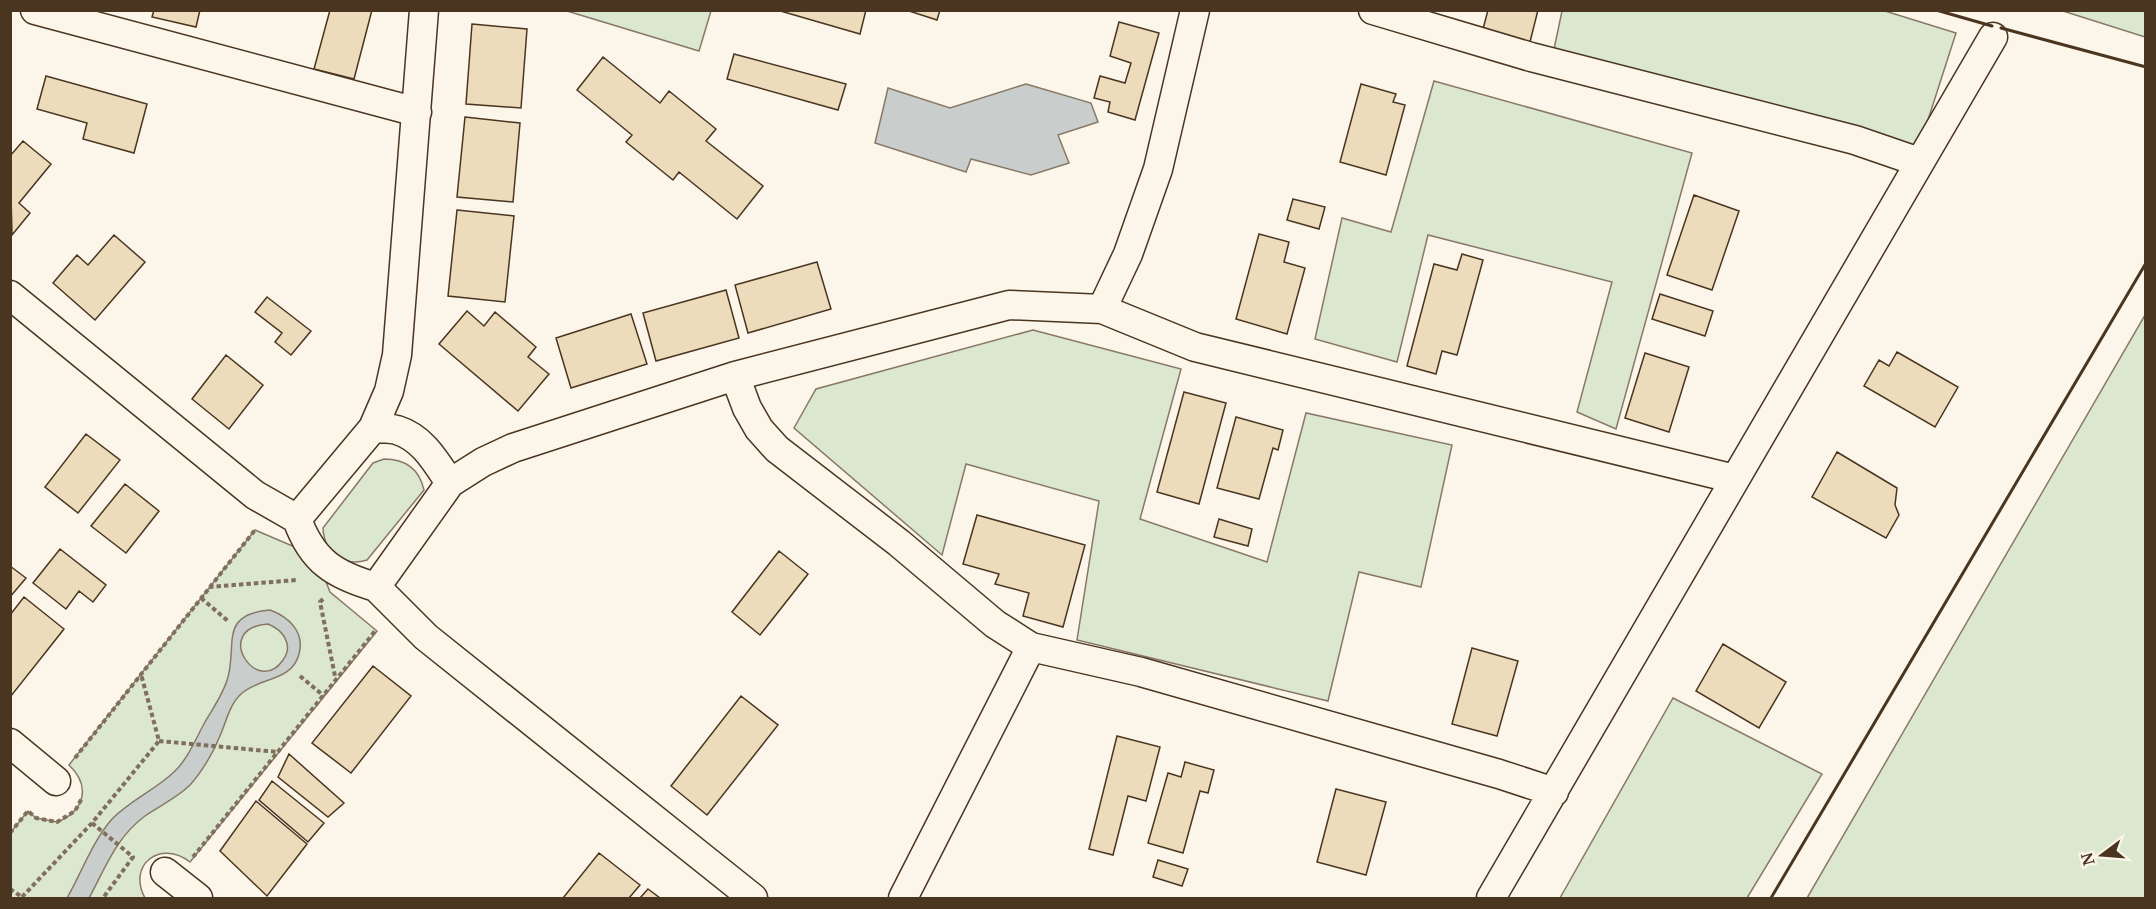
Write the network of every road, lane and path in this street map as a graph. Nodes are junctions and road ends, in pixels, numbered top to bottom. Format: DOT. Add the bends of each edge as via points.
graph roads {
  1 [pos="34,10"];
  2 [pos="424,10"];
  3 [pos="1195,10"];
  4 [pos="1373,10"];
  5 [pos="1993,37"];
  6 [pos="417,112"];
  7 [pos="1920,162"];
  8 [pos="10,295"];
  9 [pos="1102,309"];
  10 [pos="735,375"];
  11 [pos="373,428"];
  12 [pos="1735,479"];
  13 [pos="450,483"];
  14 [pos="297,519"];
  15 [pos="265,534"];
  16 [pos="316,556"];
  17 [pos="209,587"];
  18 [pos="376,587"];
  19 [pos="201,598"];
  20 [pos="228,621"];
  21 [pos="369,625"];
  22 [pos="1031,647"];
  23 [pos="141,674"];
  24 [pos="300,676"];
  25 [pos="336,681"];
  26 [pos="324,696"];
  27 [pos="159,741"];
  28 [pos="10,743"];
  29 [pos="279,752"];
  30 [pos="63,773"];
  31 [pos="83,792"];
  32 [pos="1554,792"];
  33 [pos="92,822"];
  34 [pos="10,833"];
  35 [pos="177,867"];
  36 [pos="10,889"];
  37 [pos="22,898"];
  38 [pos="103,898"];
  39 [pos="198,898"];
  40 [pos="753,898"];
  41 [pos="903,898"];
  42 [pos="1491,898"];
  1 -- 6 [label="street"];
  2 -- 6 [label="street"];
  3 -- 9 [label="street" via="1158,169 1128,254"];
  4 -- 7 [label="street" via="1531,57 1855,140"];
  5 -- 7 [label="street"];
  6 -- 11 [label="street" via="397,355 389,391"];
  7 -- 12 [label="street"];
  8 -- 14 [label="street" via="255,495"];
  9 -- 10 [label="street" via="1009,305"];
  9 -- 12 [label="street" via="1196,347"];
  10 -- 13 [label="street" via="513,448"];
  10 -- 22 [label="street" via="747,408 777,449 899,543 995,624"];
  11 -- 13 [label="street" via="397,430 414,439 431,453"];
  11 -- 14 [label="street"];
  12 -- 32 [label="street"];
  13 -- 18 [label="street"];
  14 -- 16 [label="street" via="304,540"];
  15 -- 17 [label="path" via="255,530"];
  16 -- 17 [label="path" via="296,580"];
  16 -- 18 [label="street" via="356,582"];
  16 -- 25 [label="path" via="330,592 320,602"];
  17 -- 19 [label="path"];
  18 -- 40 [label="street" via="426,637"];
  19 -- 20 [label="path"];
  19 -- 23 [label="path"];
  21 -- 25 [label="path" via="377,631"];
  22 -- 32 [label="street" via="1141,672"];
  22 -- 41 [label="street"];
  23 -- 27 [label="path"];
  23 -- 30 [label="path"];
  24 -- 26 [label="path"];
  25 -- 26 [label="path"];
  26 -- 29 [label="path"];
  27 -- 29 [label="path"];
  27 -- 33 [label="path"];
  28 -- 30 [label="street"];
  29 -- 35 [label="path"];
  31 -- 34 [label="path" via="81,802 66,818 46,821 28,811"];
  32 -- 42 [label="street"];
  33 -- 37 [label="path"];
  33 -- 38 [label="path" via="133,857"];
  35 -- 39 [label="street"];
  36 -- 37 [label="path"];
}
